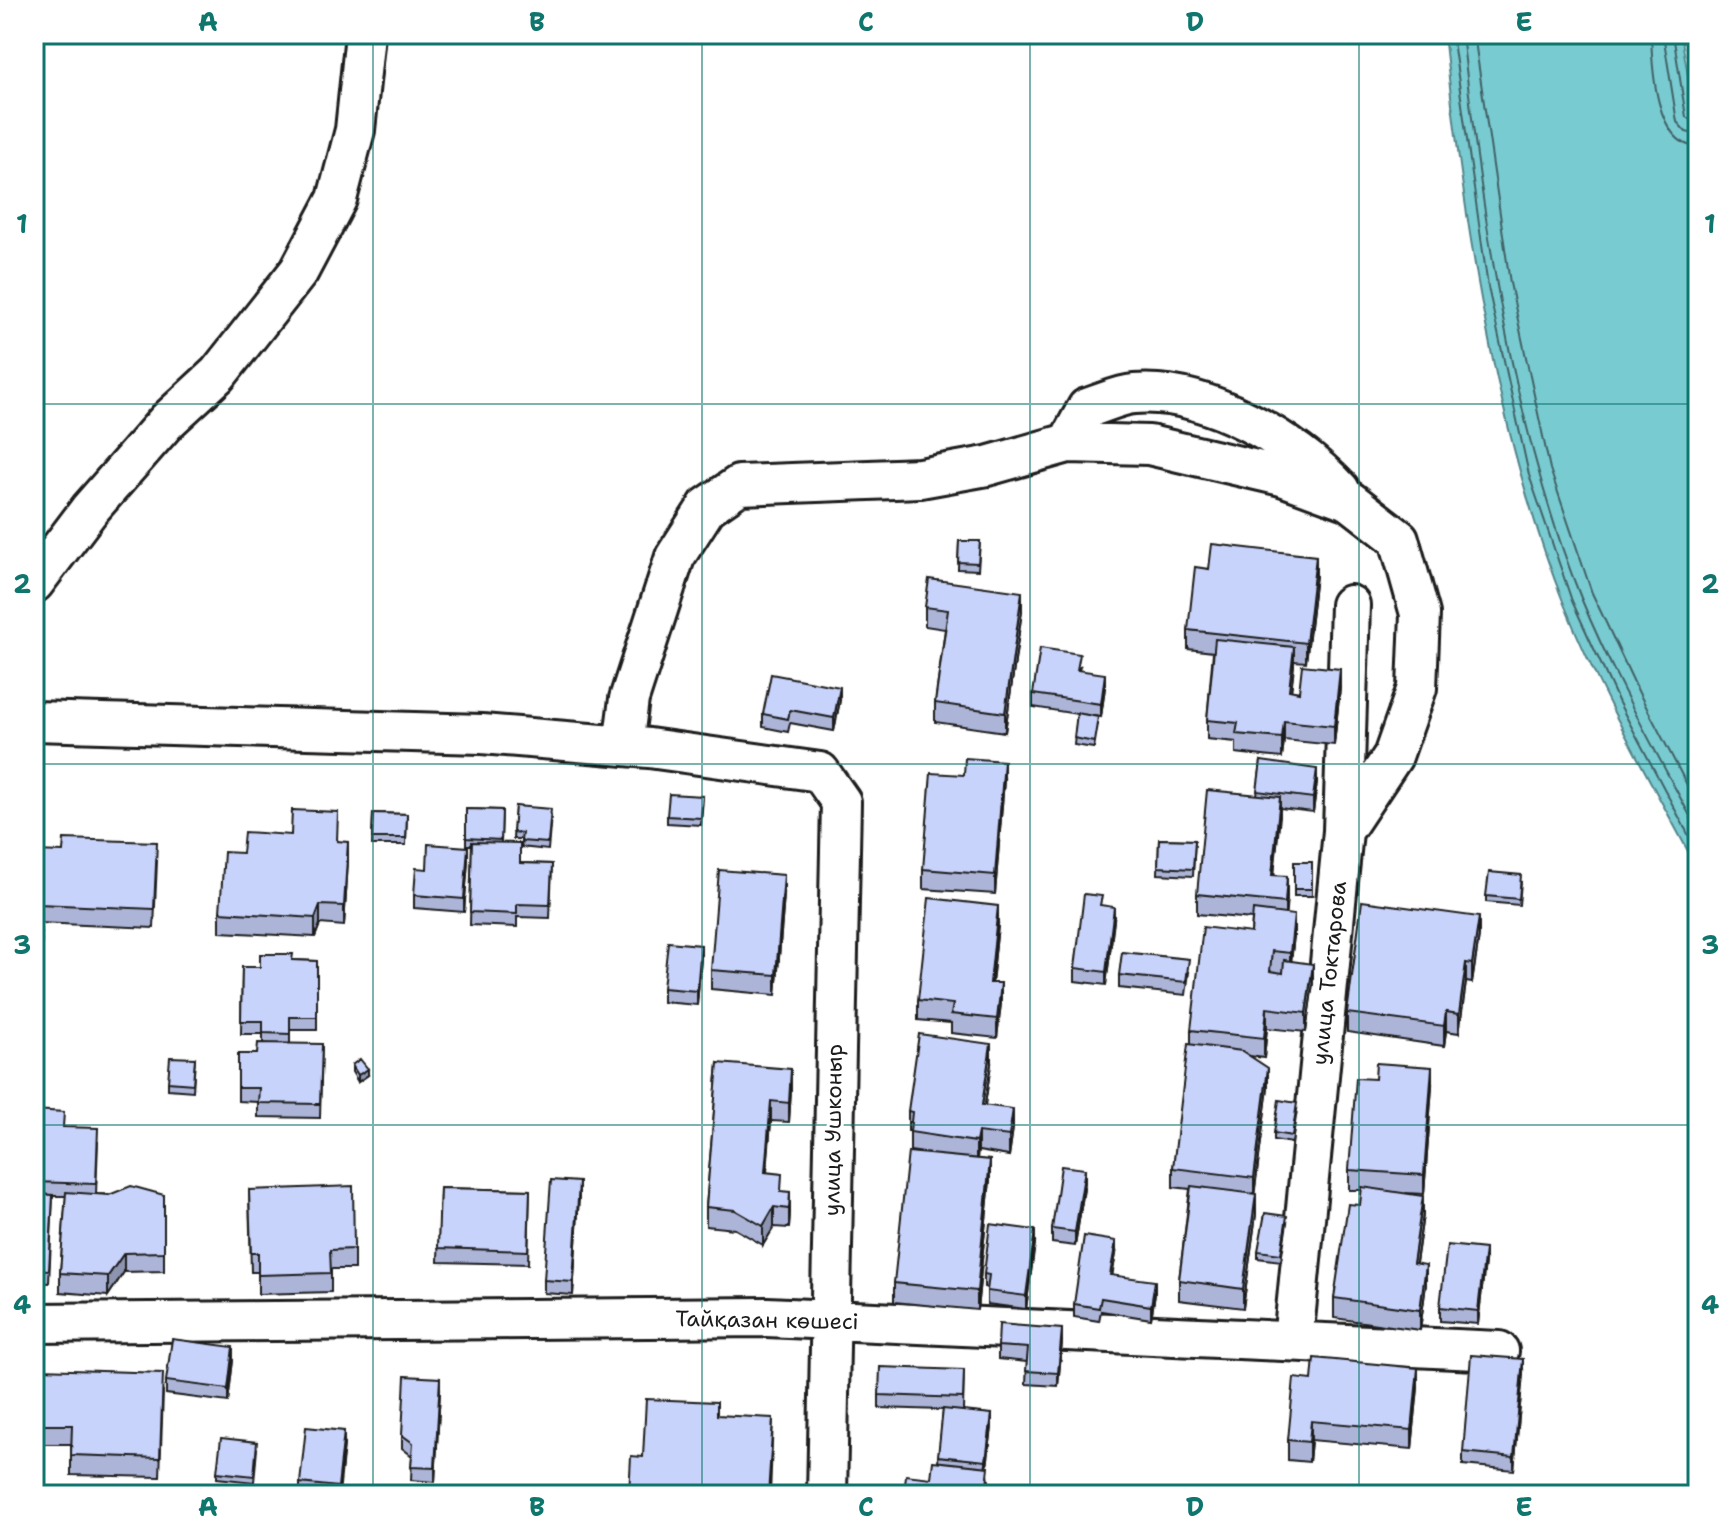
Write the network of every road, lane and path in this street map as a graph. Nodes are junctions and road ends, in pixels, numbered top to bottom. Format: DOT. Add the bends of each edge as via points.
graph roads {
  1 [pos="365,34"];
  2 [pos="1068,443"];
  3 [pos="1350,501"];
  4 [pos="34,583"];
  5 [pos="1350,605"];
  6 [pos="34,721"];
  7 [pos="623,746"];
  8 [pos="1343,831"];
  9 [pos="829,1320"];
  10 [pos="34,1323"];
  11 [pos="1293,1341"];
  12 [pos="1499,1351"];
  13 [pos="827,1495"];
  1 -- 4 [label="street" via="355,130 337,199 299,271 218,374 167,421 90,509"];
  2 -- 3 [label="street" via="1149,445 1282,476"];
  2 -- 3 [label="street" via="1087,408 1133,394 1192,398 1315,462"];
  2 -- 7 [label="street" via="920,478 739,485 707,507 675,557 629,699"];
  3 -- 8 [label="street" via="1399,539 1420,614 1417,688 1398,742"];
  5 -- 8 [label="street, улица Токтарова"];
  6 -- 7 [label="street" via="482,734"];
  7 -- 9 [label="street, улица Ушконыр" via="820,772 841,802"];
  8 -- 11 [label="street, улица Токтарова"];
  9 -- 10 [label="street, Тайқазан көшесі"];
  9 -- 11 [label="street, Тайқазан көшесі"];
  9 -- 13 [label="street, улица Ушконыр"];
  11 -- 12 [label="street, Тайқазан көшесі"];
}
